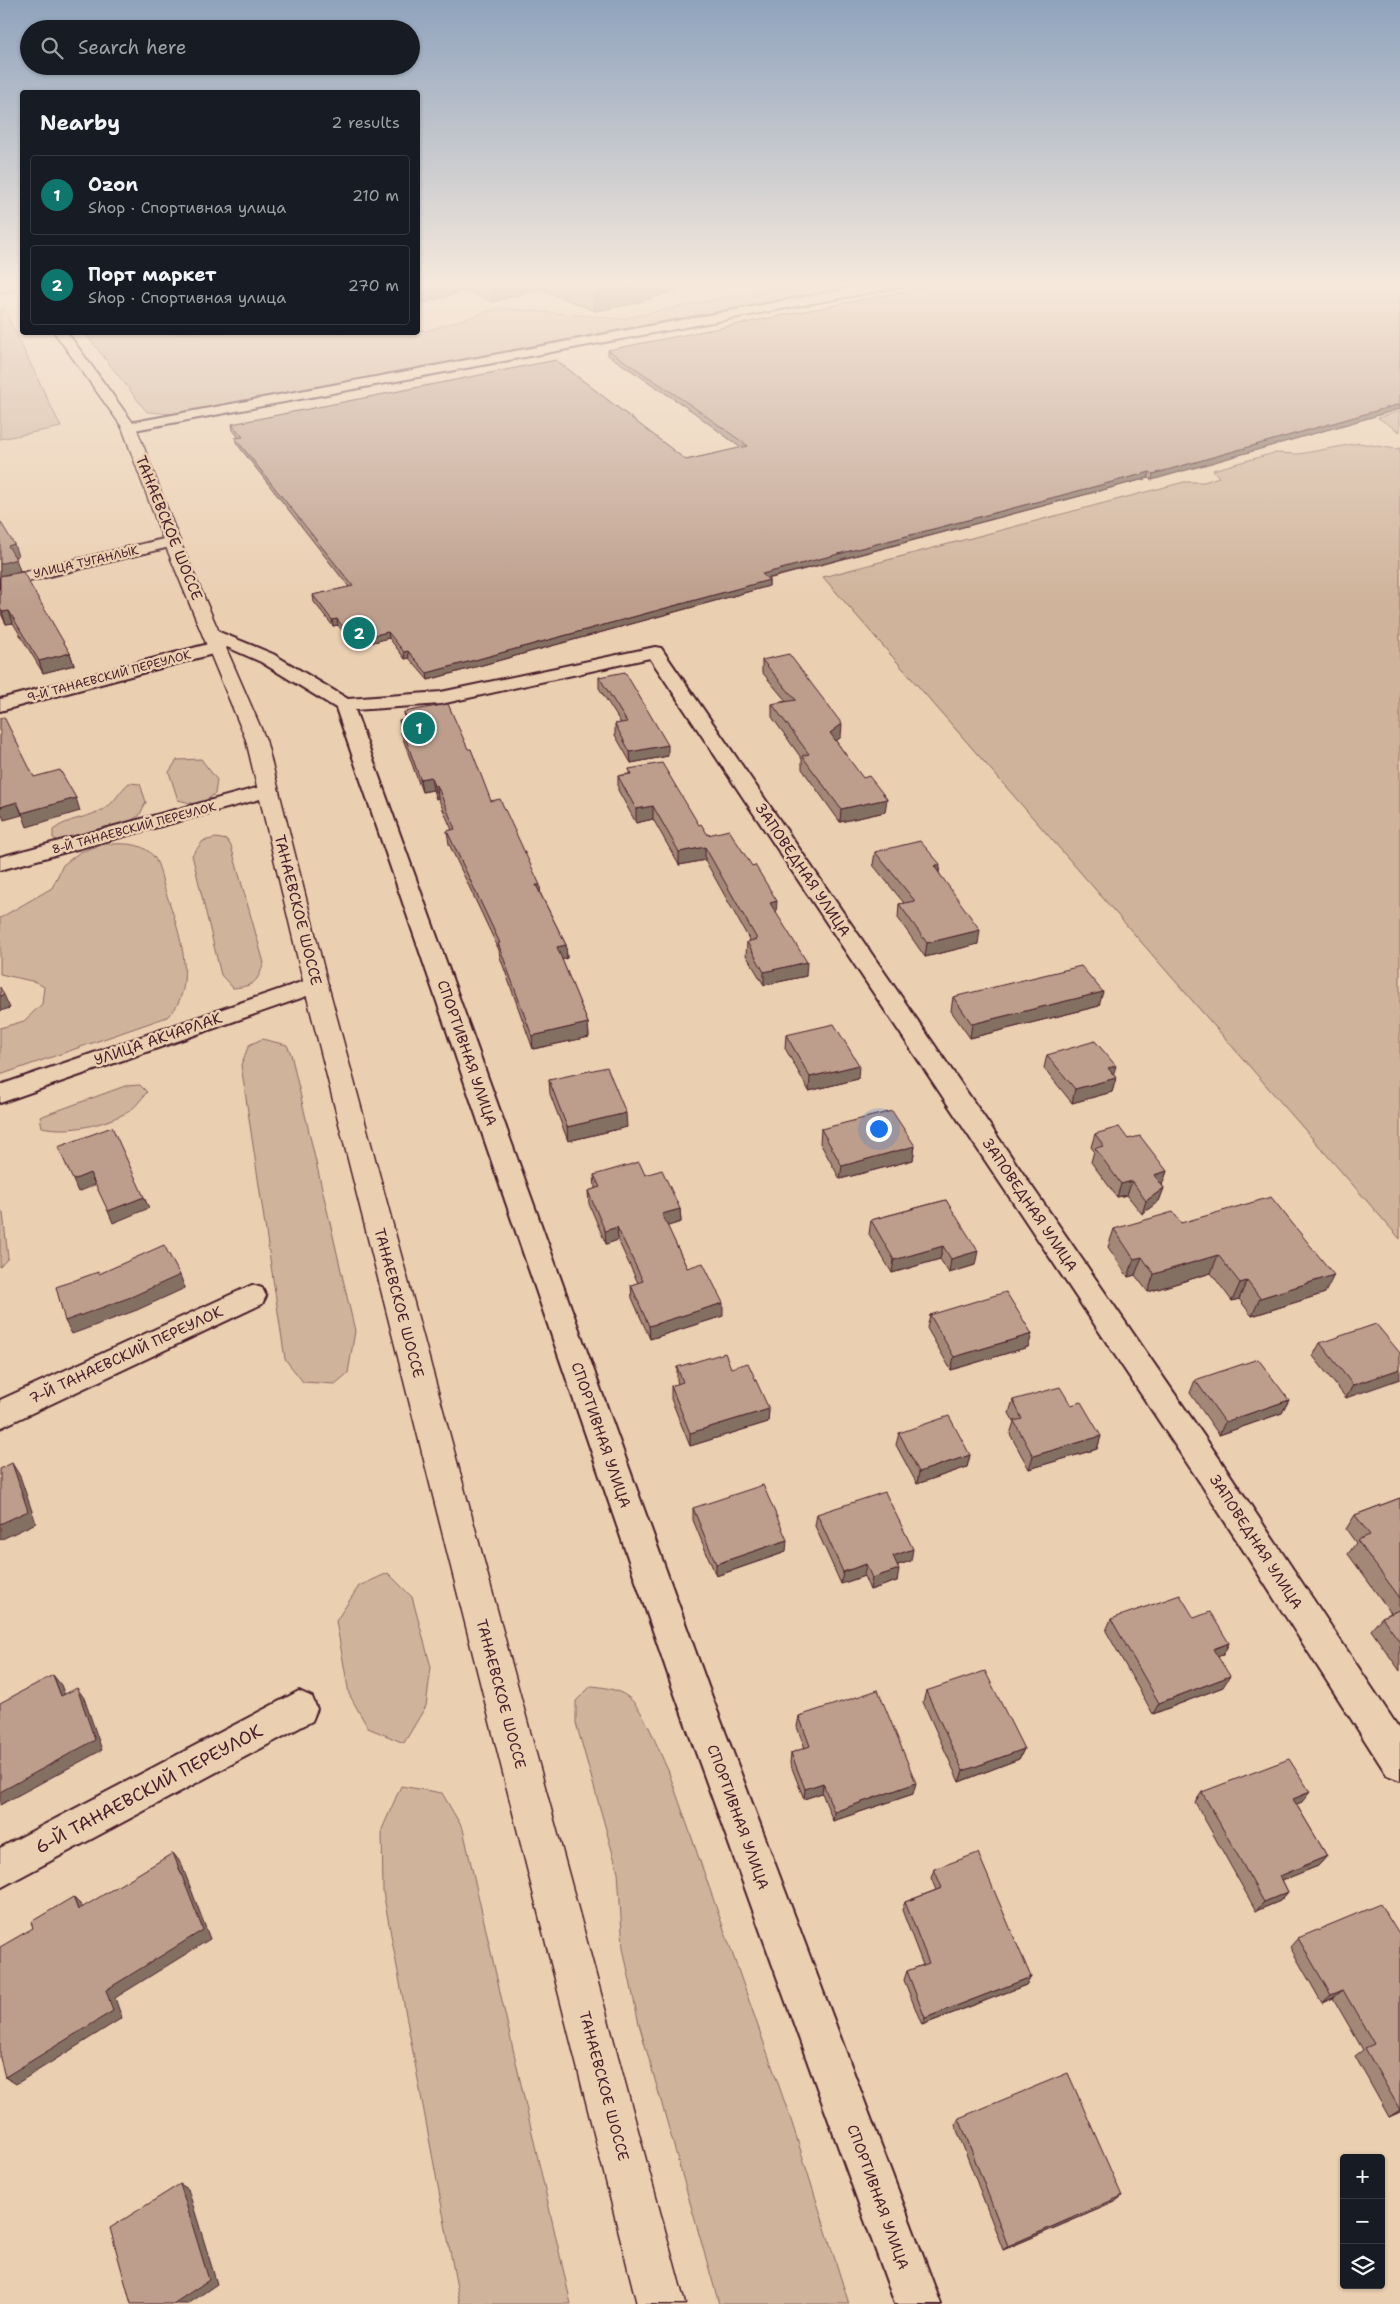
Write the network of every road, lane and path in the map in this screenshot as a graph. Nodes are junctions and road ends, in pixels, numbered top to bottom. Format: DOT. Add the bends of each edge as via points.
graph roads {
  1 [pos="101,389"];
  2 [pos="335,389"];
  3 [pos="129,427"];
  4 [pos="172,542"];
  5 [pos="0,583"];
  6 [pos="215,640"];
  7 [pos="0,705"];
  8 [pos="344,705"];
  9 [pos="268,791"];
  10 [pos="0,864"];
  11 [pos="316,985"];
  12 [pos="0,1094"];
  13 [pos="252,1296"];
  14 [pos="0,1415"];
  15 [pos="299,1709"];
  16 [pos="1400,1762"];
  17 [pos="0,1870"];
  18 [pos="661,2304"];
  19 [pos="918,2304"];
  1 -- 3 [label="street, ТАНАЕВСКОЕ ШОССЕ"];
  2 -- 3 [label="street"];
  3 -- 4 [label="street, ТАНАЕВСКОЕ ШОССЕ"];
  4 -- 5 [label="street, УЛИЦА ТУГАНЛЫК"];
  4 -- 6 [label="street, ТАНАЕВСКОЕ ШОССЕ"];
  6 -- 7 [label="street, 9-Й ТАНАЕВСКИЙ ПЕРЕУЛОК"];
  6 -- 8 [label="street" via="267,658"];
  6 -- 9 [label="street, ТАНАЕВСКОЕ ШОССЕ" via="256,740"];
  8 -- 16 [label="street, ЗАПОВЕДНАЯ УЛИЦА" via="440,698 655,652 1210,1471"];
  8 -- 19 [label="street, СПОРТИВНАЯ УЛИЦА" via="687,1680"];
  9 -- 10 [label="street, 8-Й ТАНАЕВСКИЙ ПЕРЕУЛОК"];
  9 -- 11 [label="street, ТАНАЕВСКОЕ ШОССЕ"];
  11 -- 12 [label="street, УЛИЦА АКЧАРЛАК"];
  11 -- 18 [label="street, ТАНАЕВСКОЕ ШОССЕ"];
  13 -- 14 [label="street, 7-Й ТАНАЕВСКИЙ ПЕРЕУЛОК"];
  15 -- 17 [label="street, 6-Й ТАНАЕВСКИЙ ПЕРЕУЛОК"];
}
